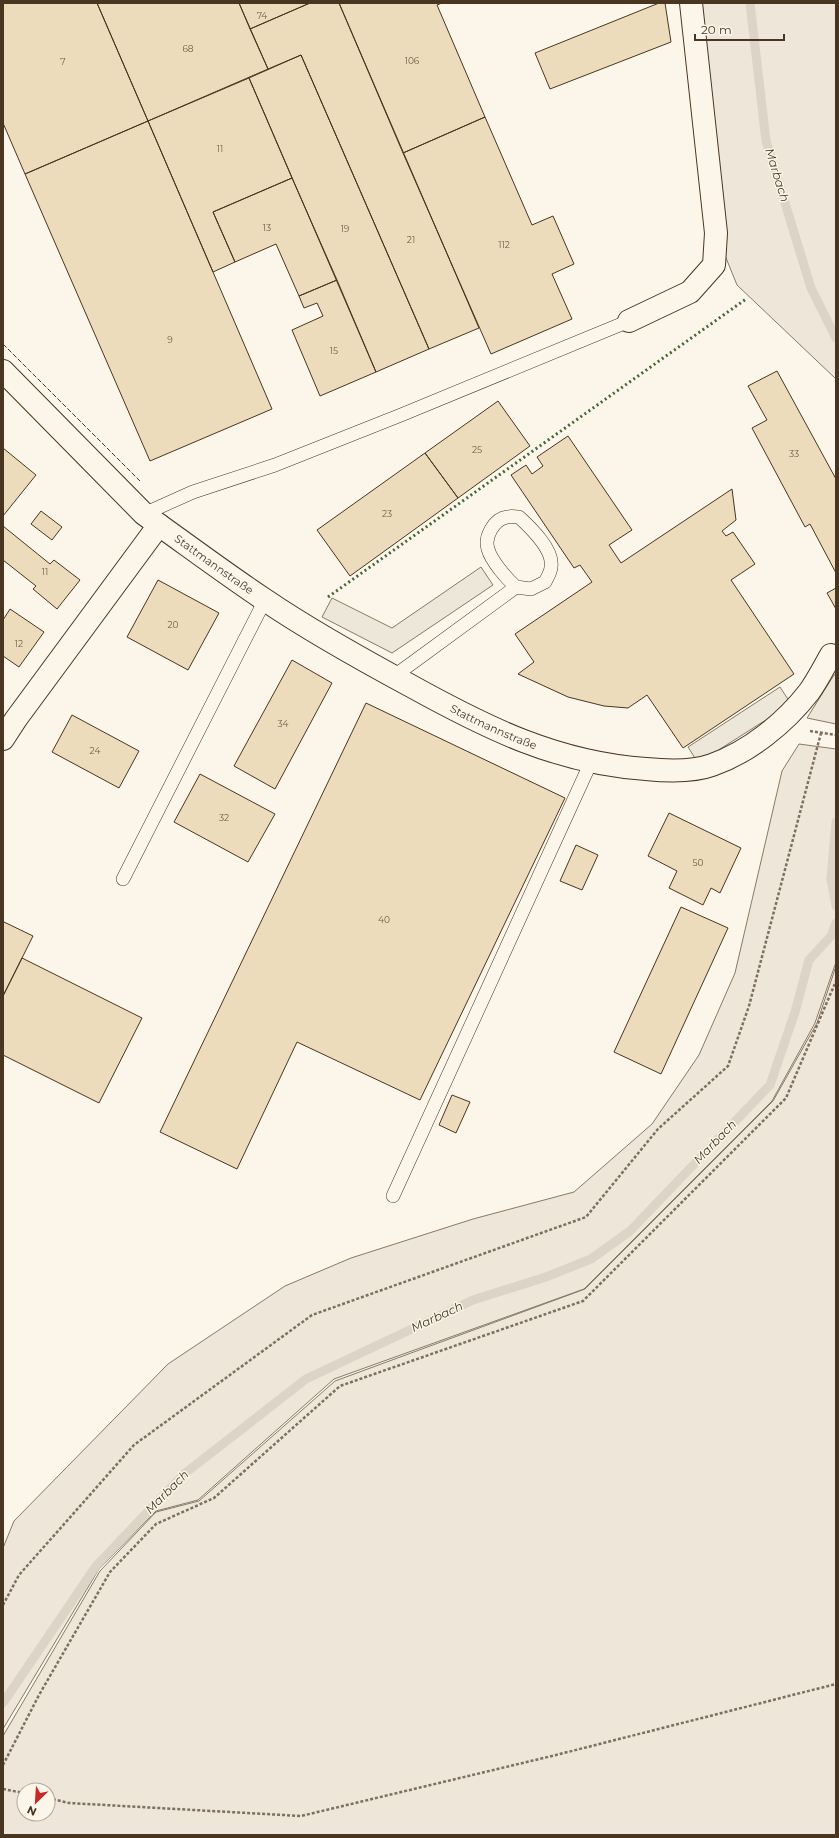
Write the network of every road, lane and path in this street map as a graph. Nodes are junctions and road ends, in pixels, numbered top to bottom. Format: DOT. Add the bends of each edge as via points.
graph roads {
  1 [pos="691,3"];
  2 [pos="629,321"];
  3 [pos="3,371"];
  4 [pos="151,519"];
  5 [pos="516,587"];
  6 [pos="265,600"];
  7 [pos="831,655"];
  8 [pos="393,677"];
  9 [pos="821,733"];
  10 [pos="3,739"];
  11 [pos="592,762"];
  12 [pos="123,879"];
  13 [pos="836,981"];
  14 [pos="393,1196"];
  15 [pos="3,1605"];
  16 [pos="836,1684"];
  17 [pos="3,1765"];
  18 [pos="3,1789"];
  19 [pos="16,1791"];
  20 [pos="56,1800"];
  1 -- 2 [label="street" via="716,233 714,265 690,292"];
  2 -- 4 [label="lane" via="275,465 193,492"];
  3 -- 4 [label="street, Stattmannstraße"];
  4 -- 6 [label="street, Stattmannstraße"];
  4 -- 10 [label="street"];
  5 -- 5 [label="lane" via="530,589 545,582 552,567 547,549 532,529 519,517 506,517 495,524 488,536 488,550 505,577"];
  5 -- 8 [label="lane"];
  6 -- 8 [label="street, Stattmannstraße"];
  6 -- 12 [label="lane"];
  7 -- 11 [label="street, Stattmannstraße" via="809,692 779,724 746,748 711,766 671,771 635,769"];
  8 -- 11 [label="street, Stattmannstraße" via="471,719 532,746"];
  9 -- 15 [label="path" via="749,1006 728,1066 658,1129 586,1217 312,1315 134,1445 19,1575"];
  11 -- 14 [label="lane"];
  13 -- 17 [label="path" via="786,1098 583,1301 340,1386 214,1498 156,1524 110,1572 39,1695"];
  16 -- 20 [label="path" via="300,1816 69,1803"];
  18 -- 19 [label="path"];
}
